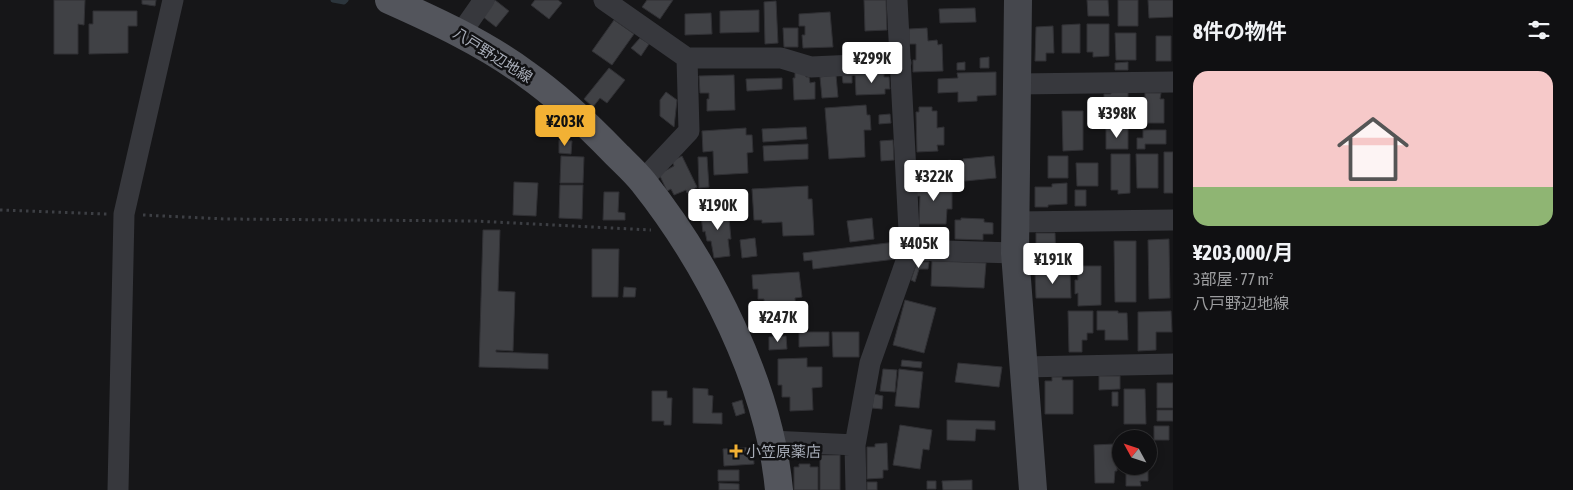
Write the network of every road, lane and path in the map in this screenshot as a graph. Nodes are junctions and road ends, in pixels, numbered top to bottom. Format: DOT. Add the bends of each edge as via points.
graph roads {
  1 [pos="173,0"];
  2 [pos="389,0"];
  3 [pos="484,0"];
  4 [pos="604,0"];
  5 [pos="897,0"];
  6 [pos="1018,0"];
  7 [pos="461,33"];
  8 [pos="687,58"];
  9 [pos="901,63"];
  10 [pos="1173,82"];
  11 [pos="1017,84"];
  12 [pos="642,180"];
  13 [pos="0,210"];
  14 [pos="124,214"];
  15 [pos="1173,220"];
  16 [pos="1016,222"];
  17 [pos="680,232"];
  18 [pos="910,250"];
  19 [pos="1015,253"];
  20 [pos="1173,364"];
  21 [pos="1023,366"];
  22 [pos="771,441"];
  23 [pos="854,446"];
  24 [pos="118,490"];
  25 [pos="779,490"];
  26 [pos="856,490"];
  27 [pos="1033,490"];
  1 -- 14 [label="street"];
  2 -- 7 [label="main road, 八戸野辺地線"];
  3 -- 7 [label="street"];
  4 -- 8 [label="street"];
  5 -- 9 [label="street"];
  6 -- 11 [label="street"];
  7 -- 12 [label="main road, 八戸野辺地線" via="525,73 562,102"];
  8 -- 9 [label="street" via="781,58 811,67"];
  8 -- 12 [label="street" via="688,131"];
  9 -- 18 [label="street"];
  10 -- 11 [label="street"];
  11 -- 16 [label="street"];
  12 -- 17 [label="main road, 八戸野辺地線"];
  13 -- 14 [label="path"];
  14 -- 17 [label="path" via="225,219 483,221"];
  14 -- 24 [label="street"];
  15 -- 16 [label="street"];
  16 -- 19 [label="street"];
  17 -- 22 [label="main road, 八戸野辺地線" via="723,309 755,383"];
  18 -- 19 [label="street"];
  18 -- 23 [label="street" via="870,362"];
  19 -- 21 [label="street"];
  20 -- 21 [label="street"];
  21 -- 27 [label="street"];
  22 -- 23 [label="street"];
  22 -- 25 [label="main road, 八戸野辺地線"];
  23 -- 26 [label="street"];
}
